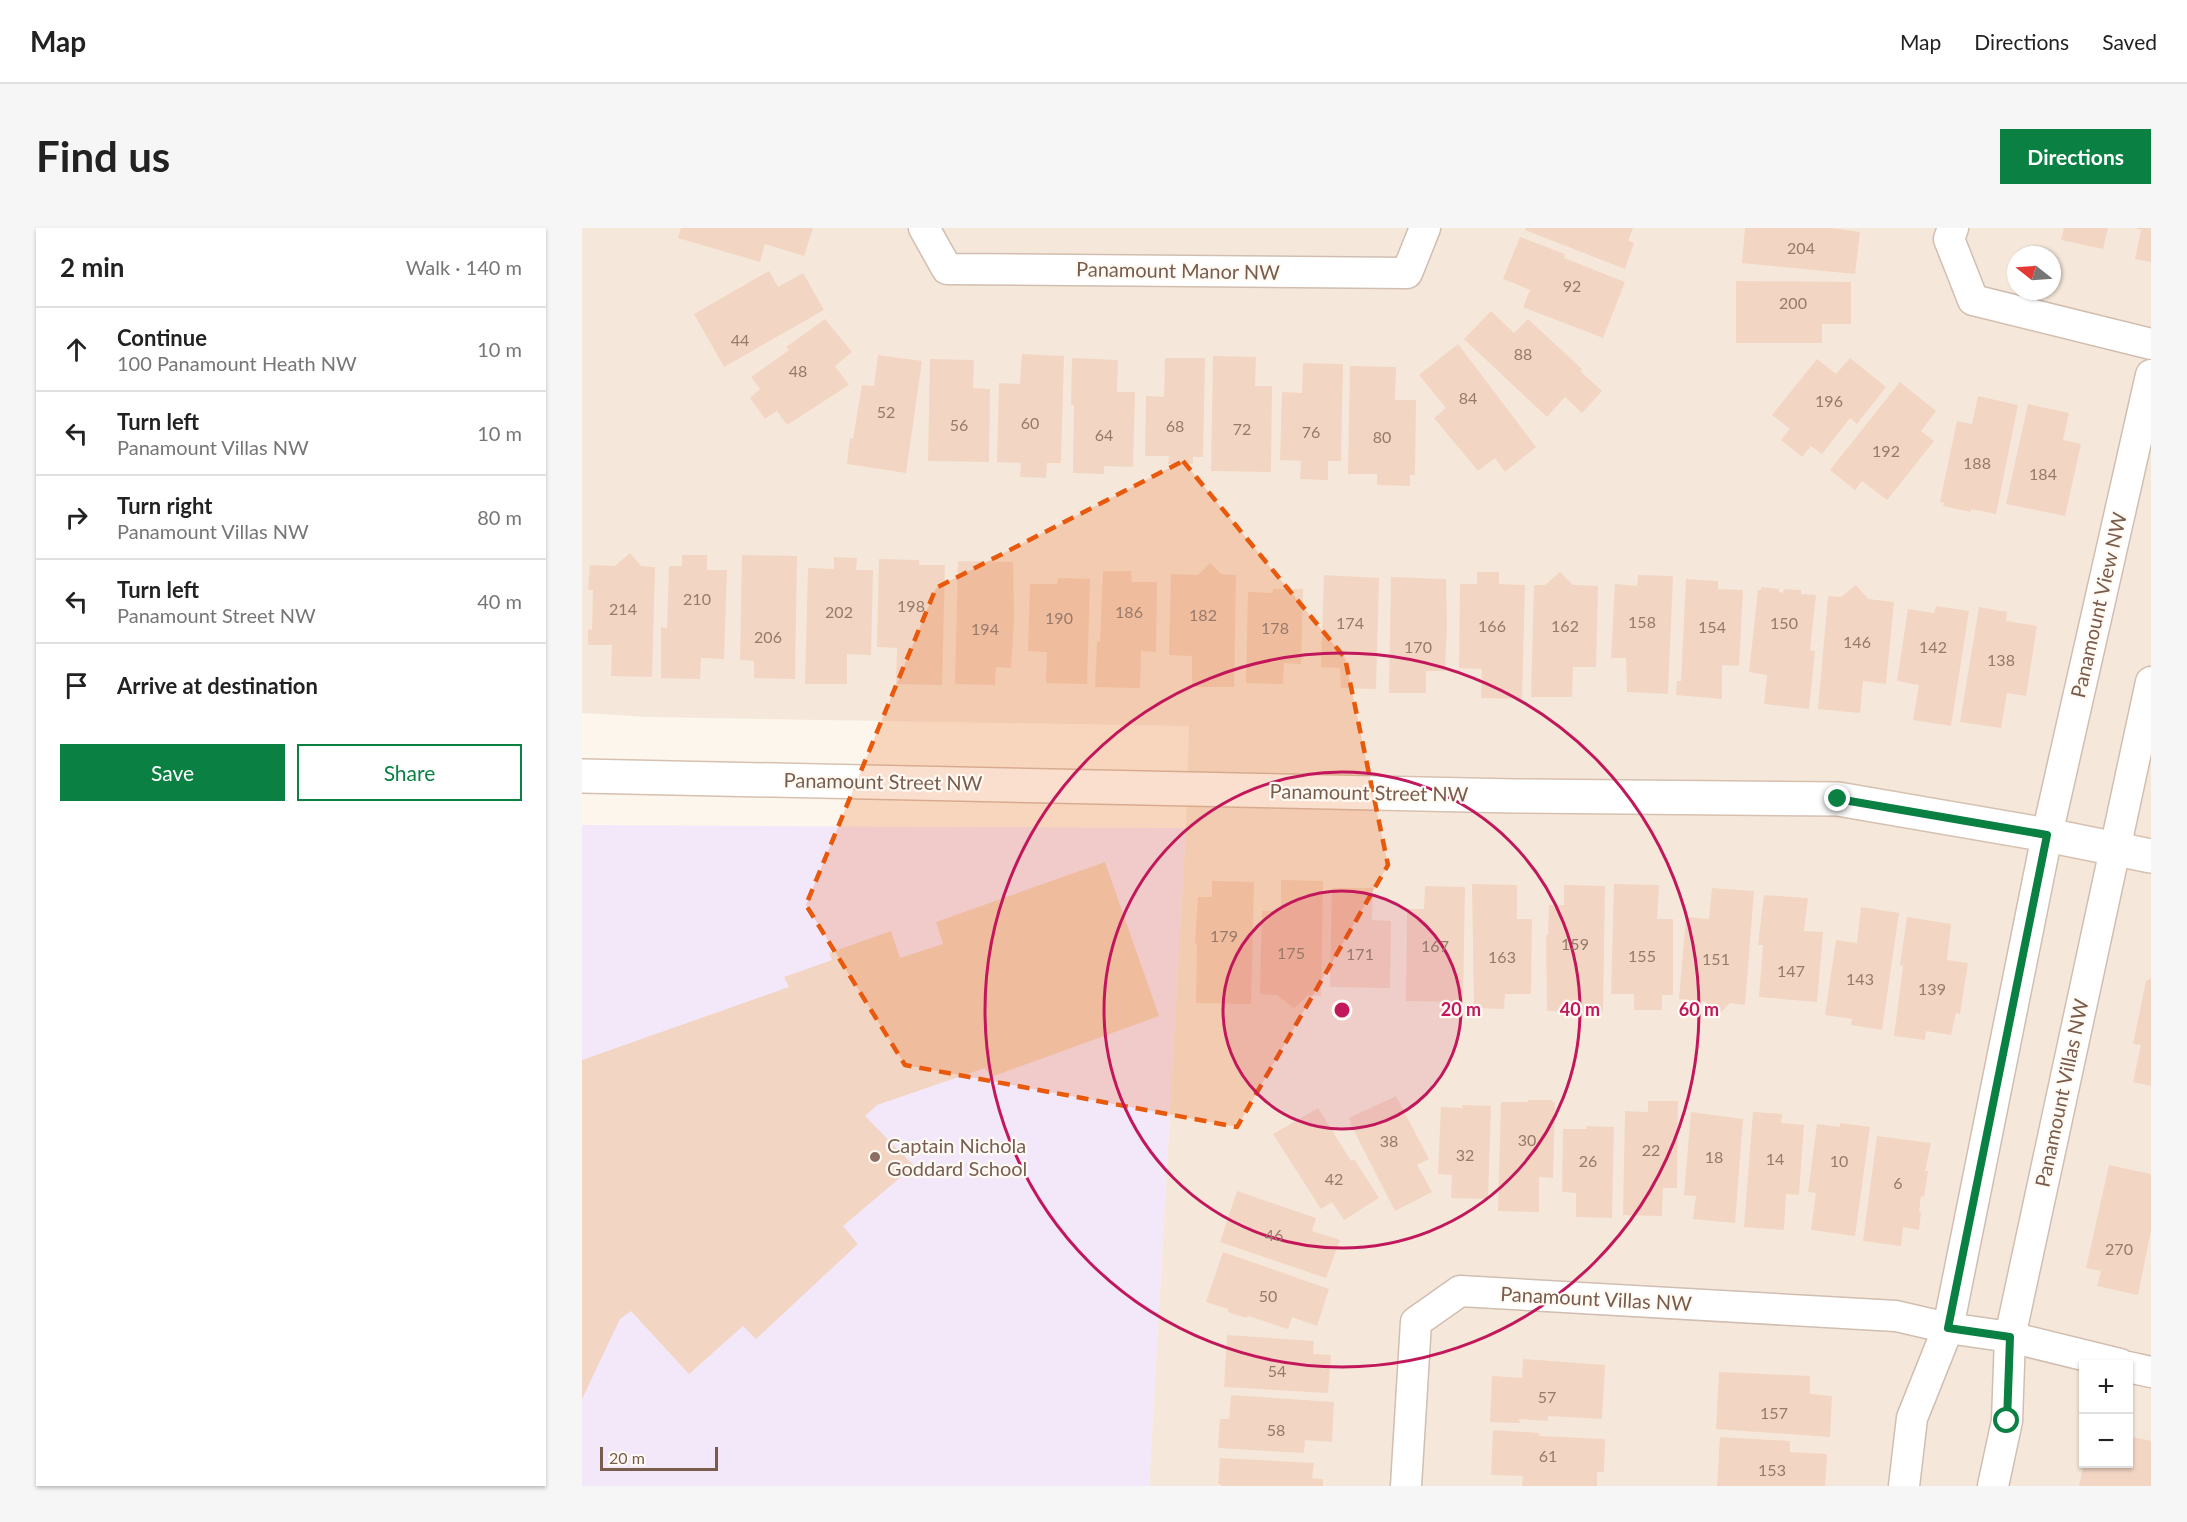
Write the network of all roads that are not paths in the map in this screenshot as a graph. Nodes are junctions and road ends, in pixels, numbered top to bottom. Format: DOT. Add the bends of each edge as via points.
graph roads {
  1 [pos="924,228"];
  2 [pos="1425,228"];
  3 [pos="1953,228"];
  4 [pos="2151,344"];
  5 [pos="2151,375"];
  6 [pos="2151,682"];
  7 [pos="582,776"];
  8 [pos="2047,835"];
  9 [pos="2114,849"];
  10 [pos="2151,856"];
  11 [pos="1948,1328"];
  12 [pos="2010,1337"];
  13 [pos="2100,1360"];
  14 [pos="2133,1367"];
  15 [pos="2151,1372"];
  16 [pos="1406,1486"];
  17 [pos="1904,1486"];
  18 [pos="1994,1486"];
  1 -- 2 [label="street, Panamount Manor NW" via="947,269 1407,273"];
  3 -- 4 [label="street" via="1949,239 1973,300"];
  5 -- 8 [label="street, Panamount View NW"];
  6 -- 9 [label="street"];
  7 -- 8 [label="street, Panamount Street NW" via="1838,799"];
  8 -- 9 [label="street, Panamount Street NW"];
  8 -- 11 [label="street"];
  9 -- 10 [label="street, Panamount Street NW"];
  9 -- 12 [label="street, Panamount Villas NW"];
  11 -- 12 [label="street, Panamount Villas NW"];
  11 -- 16 [label="street, Panamount Villas NW" via="1896,1316 1460,1291 1416,1322"];
  11 -- 17 [label="street" via="1912,1418"];
  12 -- 13 [label="street, Panamount Villas NW"];
  12 -- 18 [label="street" via="2007,1421"];
  14 -- 15 [label="street"];
}
